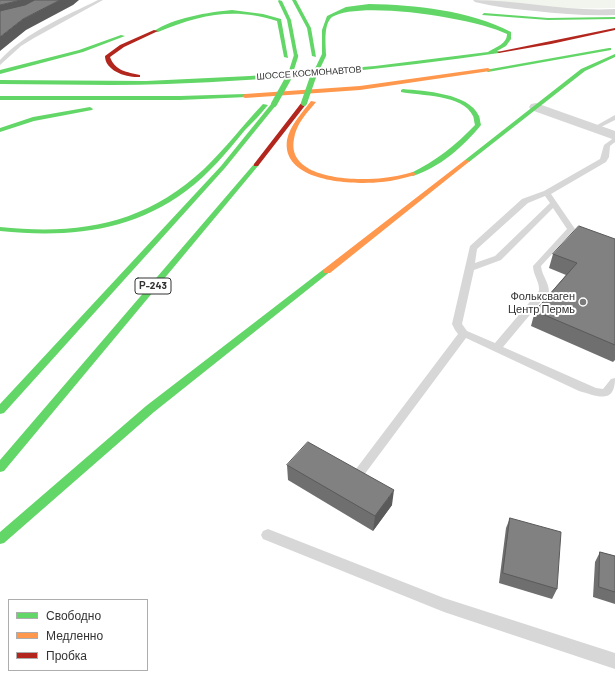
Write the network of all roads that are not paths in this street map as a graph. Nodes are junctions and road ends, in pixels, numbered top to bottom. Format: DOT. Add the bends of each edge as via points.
graph roads {
  1 [pos="101,0"];
  2 [pos="280,0"];
  3 [pos="294,0"];
  4 [pos="405,0"];
  5 [pos="478,0"];
  6 [pos="216,3"];
  7 [pos="615,12"];
  8 [pos="615,18"];
  9 [pos="615,29"];
  10 [pos="615,48"];
  11 [pos="490,53"];
  12 [pos="319,55"];
  13 [pos="615,55"];
  14 [pos="0,63"];
  15 [pos="0,72"];
  16 [pos="289,78"];
  17 [pos="0,82"];
  18 [pos="165,82"];
  19 [pos="360,88"];
  20 [pos="0,98"];
  21 [pos="180,99"];
  22 [pos="308,102"];
  23 [pos="270,105"];
  24 [pos="536,107"];
  25 [pos="615,117"];
  26 [pos="595,128"];
  27 [pos="0,130"];
  28 [pos="615,138"];
  29 [pos="547,193"];
  30 [pos="554,203"];
  31 [pos="0,229"];
  32 [pos="470,268"];
  33 [pos="464,333"];
  34 [pos="496,348"];
  35 [pos="615,382"];
  36 [pos="0,410"];
  37 [pos="0,468"];
  38 [pos="360,472"];
  39 [pos="268,535"];
  40 [pos="0,539"];
  41 [pos="615,661"];
  1 -- 14 [label="lane" via="34,36 5,56"];
  2 -- 16 [label="main road, bridge" via="292,29 296,56"];
  3 -- 12 [label="main road" via="309,28"];
  4 -- 8 [label="main road" via="450,9 517,17"];
  5 -- 7 [label="street" via="492,4 565,11"];
  6 -- 15 [label="main road" via="81,51"];
  9 -- 11 [label="main road, ШОССЕ КОСМОНАВТОВ"];
  10 -- 19 [label="main road, ШОССЕ КОСМОНАВТОВ" via="504,68"];
  11 -- 12 [label="main road" via="508,42 509,32 503,27 475,19 370,5 341,9 328,18"];
  11 -- 18 [label="main road, ШОССЕ КОСМОНАВТОВ" via="376,68"];
  12 -- 22 [label="main road, Р-243, bridge"];
  13 -- 24 [label="main road" via="583,70"];
  16 -- 18 [label="main road" via="279,20 261,12 229,9 196,15 160,28 126,44 107,57 109,66 116,71"];
  16 -- 23 [label="main road, bridge"];
  17 -- 18 [label="main road, ШОССЕ КОСМОНАВТОВ"];
  19 -- 21 [label="main road, ШОССЕ КОСМОНАВТОВ" via="267,96"];
  19 -- 22 [label="main road" via="421,92 457,100 469,106 478,115 478,125 467,138 437,162 420,171 398,179 339,180 313,173 296,163 290,149 292,136"];
  20 -- 21 [label="main road, ШОССЕ КОСМОНАВТОВ"];
  21 -- 27 [label="main road" via="41,117"];
  22 -- 37 [label="main road, Р-243"];
  23 -- 31 [label="main road" via="197,179 170,198 130,219 95,229 59,234"];
  23 -- 36 [label="main road, Р-243" via="223,167"];
  24 -- 26 [label="street"];
  24 -- 40 [label="main road" via="150,409"];
  25 -- 26 [label="lane"];
  26 -- 28 [label="street"];
  28 -- 29 [label="lane" via="607,145 603,160"];
  29 -- 30 [label="lane"];
  29 -- 32 [label="lane" via="525,201 473,248"];
  30 -- 32 [label="lane" via="498,258"];
  30 -- 34 [label="lane" via="574,230 537,266 545,287 544,292"];
  32 -- 33 [label="lane" via="456,324"];
  33 -- 34 [label="lane"];
  33 -- 38 [label="lane"];
  34 -- 35 [label="lane" via="596,392 606,393"];
  39 -- 41 [label="lane" via="444,605"];
}
